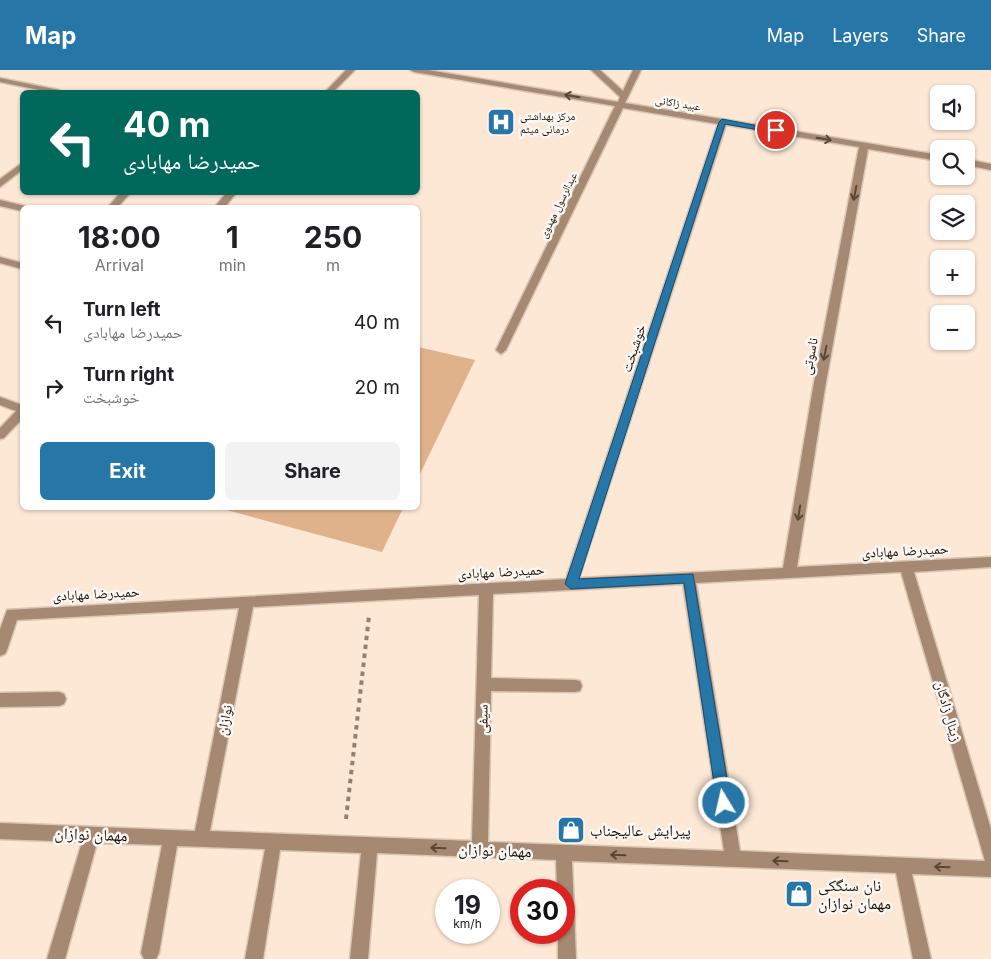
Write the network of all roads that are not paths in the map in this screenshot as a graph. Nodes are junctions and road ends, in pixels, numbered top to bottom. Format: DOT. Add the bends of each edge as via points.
graph roads {
  1 [pos="351,70"];
  2 [pos="414,70"];
  3 [pos="595,70"];
  4 [pos="636,70"];
  5 [pos="435,72"];
  6 [pos="0,80"];
  7 [pos="50,90"];
  8 [pos="331,90"];
  9 [pos="622,100"];
  10 [pos="722,122"];
  11 [pos="864,145"];
  12 [pos="930,156"];
  13 [pos="975,163"];
  14 [pos="991,166"];
  15 [pos="20,168"];
  16 [pos="0,184"];
  17 [pos="124,195"];
  18 [pos="230,195"];
  19 [pos="0,203"];
  20 [pos="114,205"];
  21 [pos="221,205"];
  22 [pos="20,208"];
  23 [pos="0,260"];
  24 [pos="20,265"];
  25 [pos="501,350"];
  26 [pos="0,402"];
  27 [pos="20,409"];
  28 [pos="20,412"];
  29 [pos="0,435"];
  30 [pos="991,562"];
  31 [pos="906,566"];
  32 [pos="789,573"];
  33 [pos="689,578"];
  34 [pos="571,584"];
  35 [pos="486,588"];
  36 [pos="247,601"];
  37 [pos="0,650"];
  38 [pos="483,684"];
  39 [pos="575,686"];
  40 [pos="59,699"];
  41 [pos="0,700"];
  42 [pos="1,834"];
  43 [pos="92,834"];
  44 [pos="171,837"];
  45 [pos="201,839"];
  46 [pos="274,842"];
  47 [pos="370,845"];
  48 [pos="480,849"];
  49 [pos="564,853"];
  50 [pos="991,856"];
  51 [pos="733,859"];
  52 [pos="902,865"];
  53 [pos="991,869"];
  54 [pos="150,953"];
  55 [pos="56,959"];
  56 [pos="254,959"];
  57 [pos="359,959"];
  58 [pos="567,959"];
  59 [pos="922,959"];
  1 -- 8 [label="street"];
  2 -- 5 [label="street, عبید زاکانی"];
  3 -- 9 [label="street"];
  4 -- 9 [label="street, عبدالرسول مهدوی"];
  9 -- 5 [label="street, عبید زاکانی, one-way"];
  6 -- 7 [label="street"];
  9 -- 10 [label="street, عبید زاکانی"];
  9 -- 25 [label="street, عبدالرسول مهدوی"];
  10 -- 11 [label="street, عبید زاکانی, one-way"];
  10 -- 34 [label="street, خوشبخت"];
  11 -- 12 [label="street, عبید زاکانی"];
  11 -- 32 [label="street, ناسوتی, one-way"];
  13 -- 14 [label="street"];
  15 -- 16 [label="street"];
  17 -- 20 [label="street"];
  18 -- 21 [label="street"];
  19 -- 22 [label="street"];
  23 -- 24 [label="street"];
  26 -- 27 [label="street"];
  28 -- 29 [label="street"];
  30 -- 31 [label="street, حمیدرضا مهابادی"];
  31 -- 32 [label="street, حمیدرضا مهابادی"];
  31 -- 50 [label="street, زینال زادگان"];
  32 -- 33 [label="street, حمیدرضا مهابادی"];
  33 -- 34 [label="street, حمیدرضا مهابادی"];
  33 -- 51 [label="street"];
  34 -- 35 [label="street, حمیدرضا مهابادی"];
  35 -- 36 [label="street, حمیدرضا مهابادی"];
  35 -- 38 [label="street, سیفی"];
  36 -- 37 [label="street, حمیدرضا مهابادی" via="12,614"];
  36 -- 45 [label="street, نوازان"];
  38 -- 39 [label="street"];
  38 -- 48 [label="street, سیفی"];
  40 -- 41 [label="street"];
  42 -- 43 [label="street, مهمان نوازان"];
  43 -- 44 [label="street, مهمان نوازان"];
  43 -- 55 [label="street"];
  44 -- 45 [label="street, مهمان نوازان"];
  44 -- 54 [label="street"];
  45 -- 46 [label="street, مهمان نوازان"];
  46 -- 47 [label="street, مهمان نوازان"];
  46 -- 56 [label="street"];
  48 -- 47 [label="street, مهمان نوازان, one-way"];
  47 -- 57 [label="street"];
  48 -- 49 [label="street, مهمان نوازان"];
  51 -- 49 [label="street, مهمان نوازان, one-way"];
  49 -- 58 [label="street"];
  52 -- 51 [label="street, مهمان نوازان, one-way"];
  53 -- 52 [label="street, مهمان نوازان, one-way"];
  52 -- 59 [label="street"];
}
